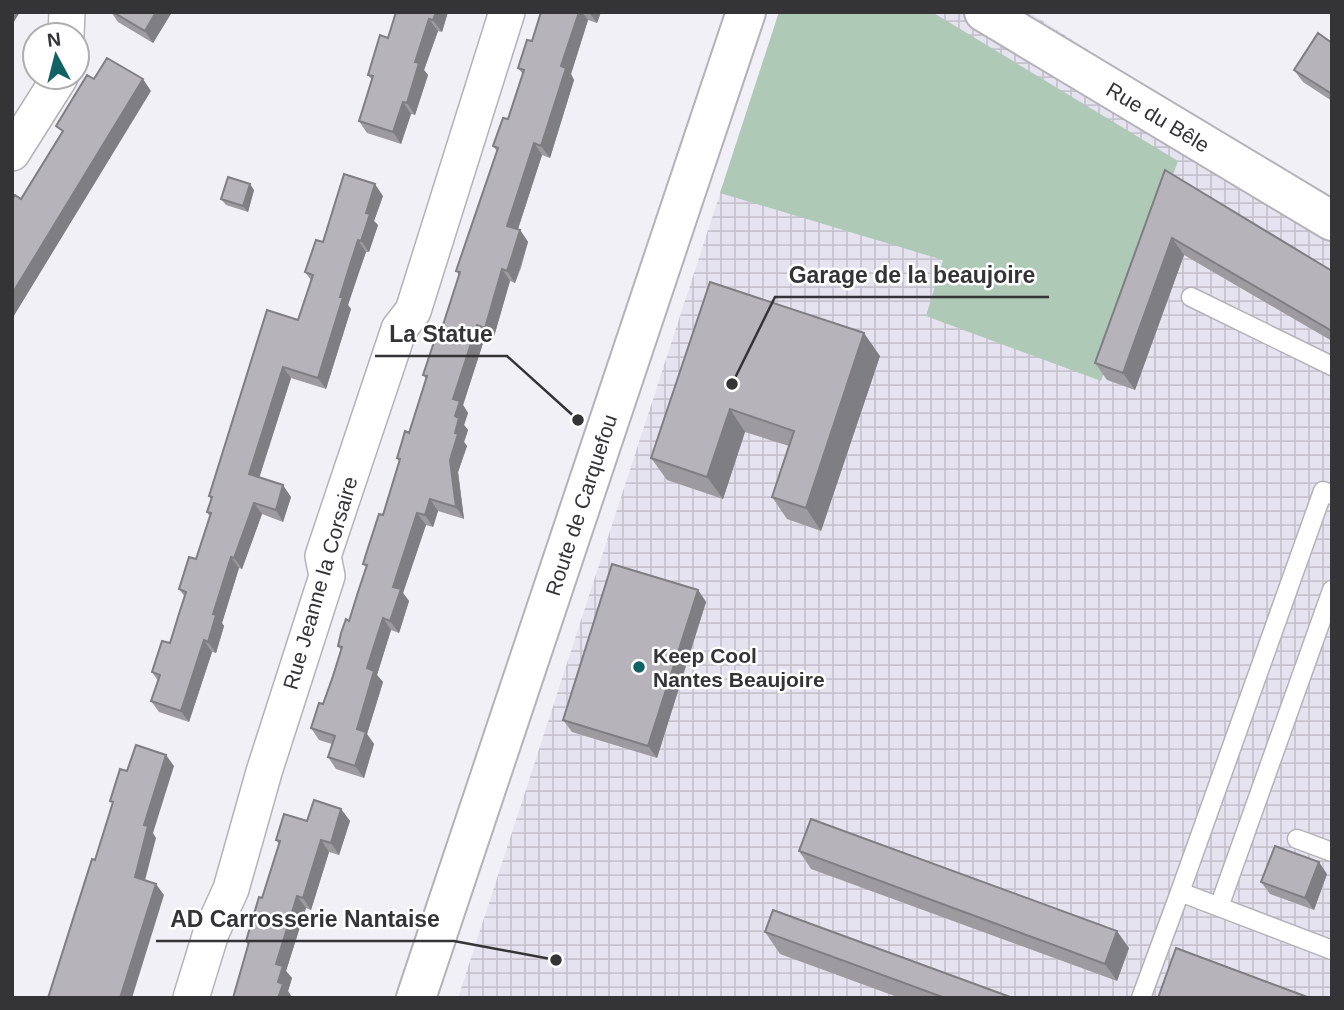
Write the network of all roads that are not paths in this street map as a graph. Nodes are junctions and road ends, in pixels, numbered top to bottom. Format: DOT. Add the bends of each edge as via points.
graph roads {
  1 [pos="507,12"];
  2 [pos="746,12"];
  3 [pos="984,12"];
  4 [pos="51,91"];
  5 [pos="12,153"];
  6 [pos="1332,221"];
  7 [pos="1191,297"];
  8 [pos="1332,366"];
  9 [pos="1332,495"];
  10 [pos="1332,590"];
  11 [pos="1297,839"];
  12 [pos="1332,852"];
  13 [pos="1180,892"];
  14 [pos="1219,907"];
  15 [pos="1332,950"];
  16 [pos="191,998"];
  17 [pos="416,998"];
  18 [pos="1141,998"];
  1 -- 16 [label="street, Rue Jeanne la Corsaire" via="412,311 399,329 323,556 327,576 231,889 211,933"];
  2 -- 17 [label="main road, Route de Carquefou"];
  3 -- 6 [label="main road, Rue du Bêle"];
  4 -- 5 [label="street"];
  7 -- 8 [label="lane"];
  9 -- 13 [label="lane" via="1323,491"];
  10 -- 14 [label="lane"];
  11 -- 12 [label="lane"];
  13 -- 14 [label="lane"];
  13 -- 18 [label="lane"];
  14 -- 15 [label="lane"];
}
